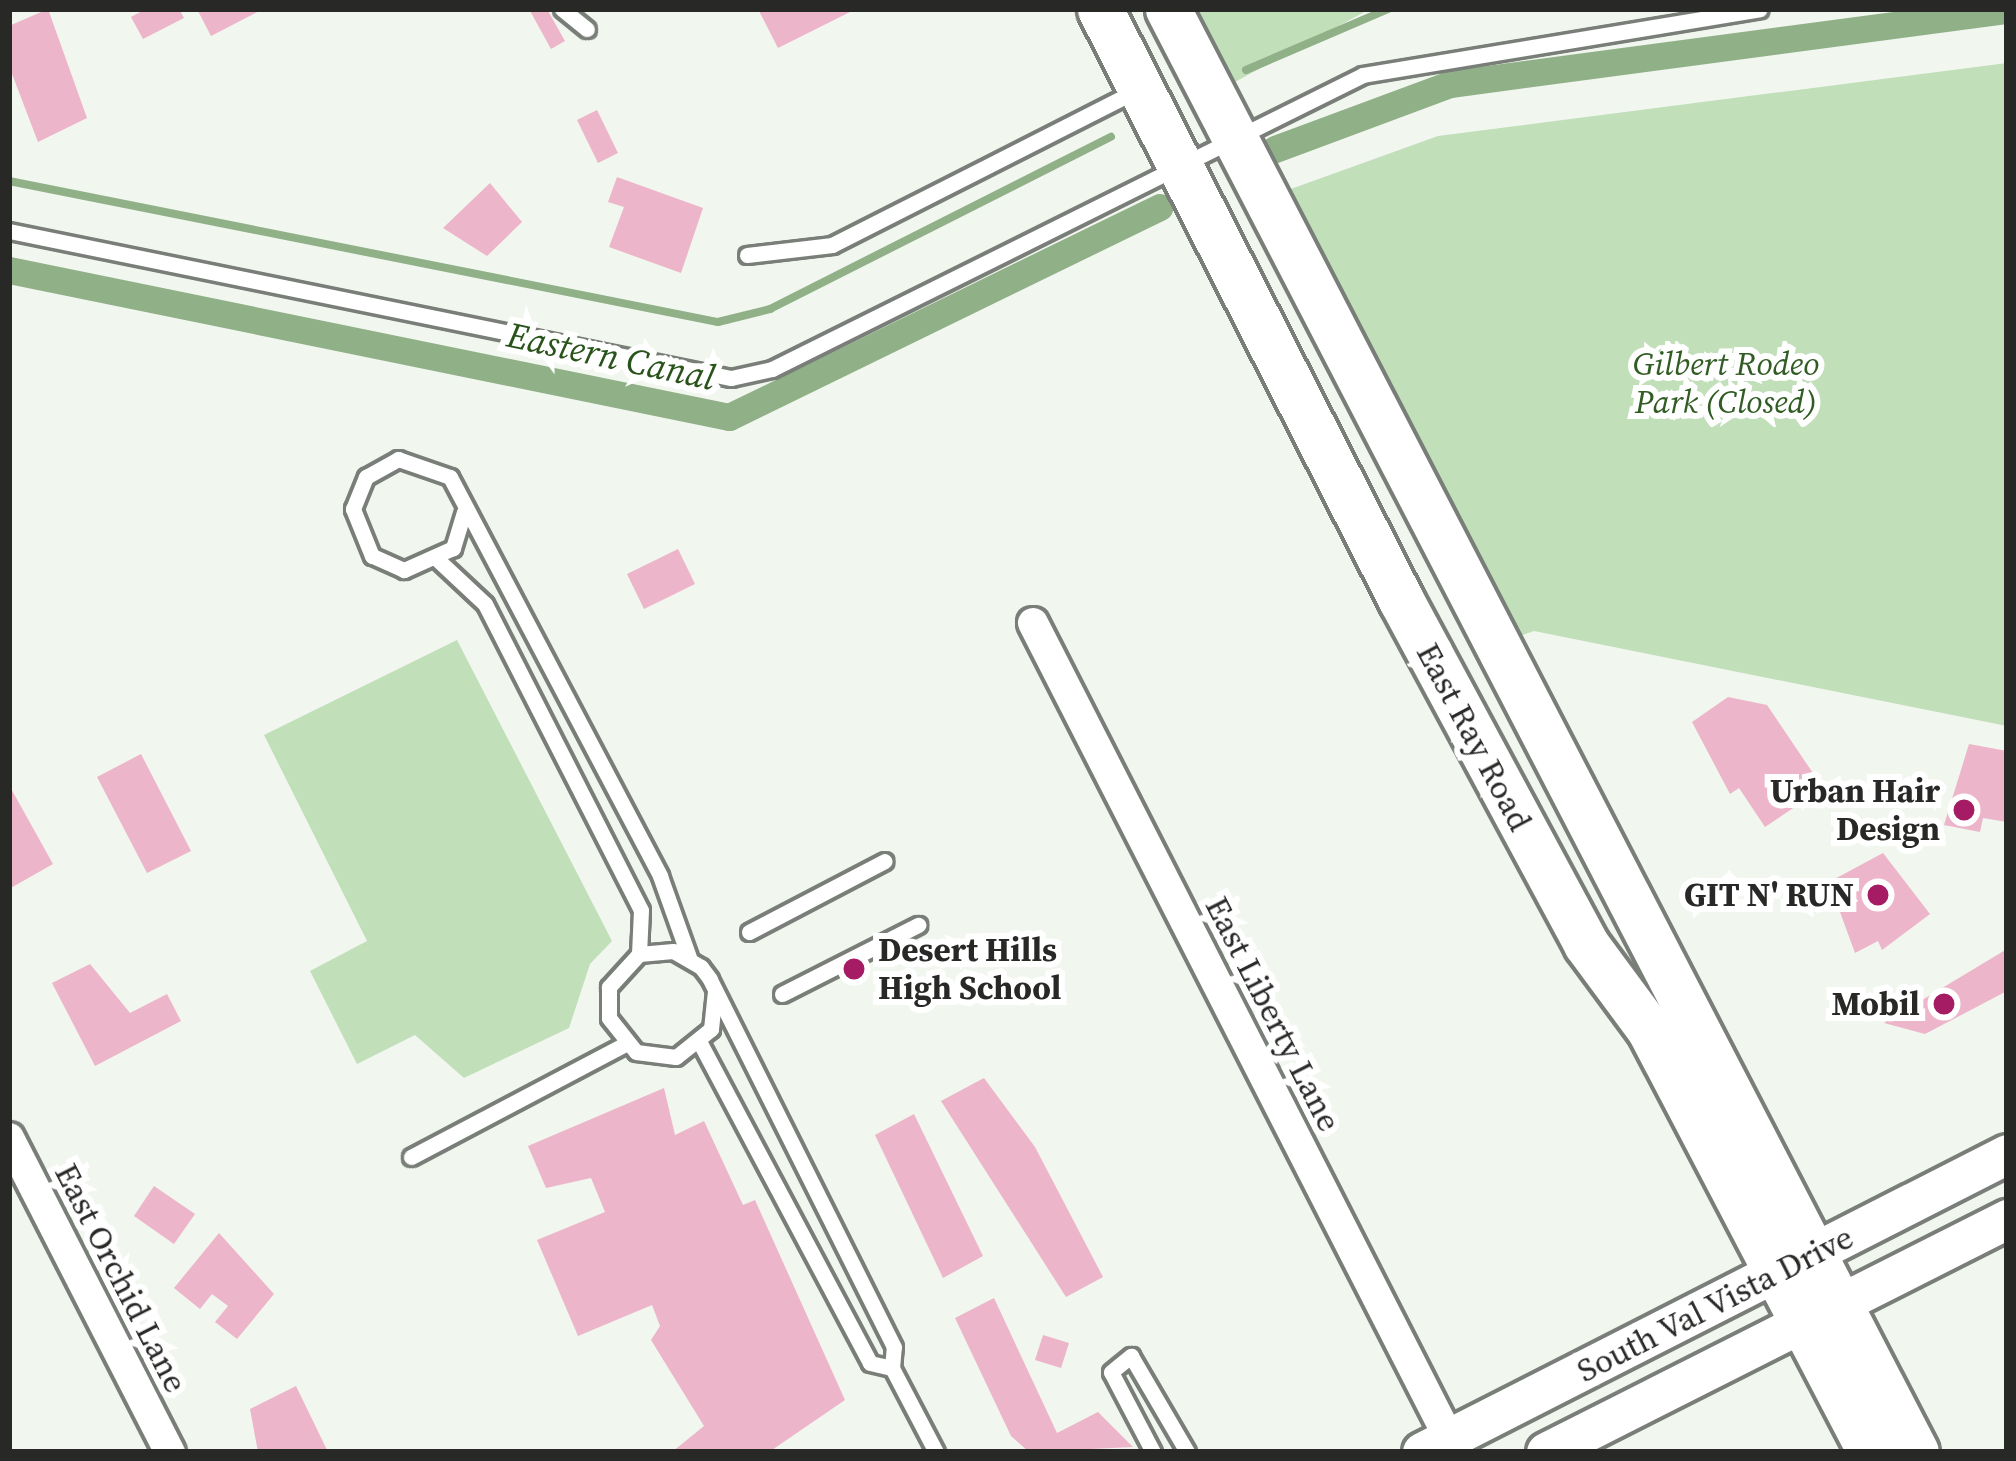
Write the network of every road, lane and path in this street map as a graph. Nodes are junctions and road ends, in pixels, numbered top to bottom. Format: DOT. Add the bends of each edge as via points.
graph roads {
  1 [pos="562,9"];
  2 [pos="1100,9"];
  3 [pos="1168,9"];
  4 [pos="1760,9"];
  5 [pos="587,29"];
  6 [pos="1140,89"];
  7 [pos="1229,136"];
  8 [pos="1177,162"];
  9 [pos="9,231"];
  10 [pos="747,255"];
  11 [pos="464,512"];
  12 [pos="439,561"];
  13 [pos="1401,600"];
  14 [pos="1033,622"];
  15 [pos="1540,733"];
  16 [pos="886,861"];
  17 [pos="918,925"];
  18 [pos="749,932"];
  19 [pos="639,954"];
  20 [pos="689,957"];
  21 [pos="715,993"];
  22 [pos="782,994"];
  23 [pos="700,1043"];
  24 [pos="625,1044"];
  25 [pos="9,1138"];
  26 [pos="2007,1154"];
  27 [pos="411,1157"];
  28 [pos="2007,1219"];
  29 [pos="1818,1251"];
  30 [pos="1776,1272"];
  31 [pos="1821,1312"];
  32 [pos="892,1368"];
  33 [pos="1436,1445"];
  34 [pos="170,1452"];
  35 [pos="936,1452"];
  36 [pos="1153,1452"];
  37 [pos="1187,1452"];
  38 [pos="1546,1452"];
  39 [pos="1870,1452"];
  40 [pos="1916,1452"];
  1 -- 5 [label="lane"];
  2 -- 6 [label="main road, East Ray Road"];
  3 -- 7 [label="main road, East Ray Road"];
  4 -- 7 [label="lane" via="1410,59"];
  6 -- 8 [label="main road, East Ray Road"];
  6 -- 10 [label="lane" via="832,245"];
  7 -- 8 [label="lane"];
  7 -- 15 [label="main road, East Ray Road"];
  8 -- 9 [label="lane" via="772,369 731,377"];
  8 -- 13 [label="main road, East Ray Road"];
  11 -- 12 [label="lane"];
  11 -- 12 [label="lane" via="450,477 417,459 380,466 357,492 354,526 372,556 404,570"];
  11 -- 20 [label="lane" via="660,877"];
  12 -- 19 [label="lane" via="468,576 496,624 640,910"];
  13 -- 15 [label="main road" via="1447,631 1495,718"];
  13 -- 30 [label="main road, East Ray Road"];
  14 -- 33 [label="street, East Liberty Lane"];
  15 -- 29 [label="main road, East Ray Road"];
  16 -- 18 [label="lane"];
  17 -- 22 [label="lane"];
  19 -- 20 [label="lane"];
  19 -- 24 [label="lane" via="609,987 609,1018"];
  20 -- 21 [label="lane"];
  21 -- 23 [label="lane"];
  21 -- 32 [label="lane" via="894,1347"];
  23 -- 24 [label="lane" via="662,1059"];
  23 -- 32 [label="lane" via="870,1363"];
  24 -- 27 [label="lane"];
  25 -- 34 [label="street, East Orchid Lane"];
  26 -- 29 [label="main road, South Val Vista Drive"];
  28 -- 31 [label="main road, South Val Vista Drive"];
  29 -- 30 [label="main road, South Val Vista Drive"];
  29 -- 31 [label="main road, East Ray Road"];
  30 -- 31 [label="main road, East Ray Road"];
  30 -- 33 [label="main road, South Val Vista Drive"];
  31 -- 38 [label="main road, South Val Vista Drive"];
  31 -- 39 [label="main road, East Ray Road"];
  31 -- 40 [label="main road, East Ray Road"];
  32 -- 35 [label="lane"];
  36 -- 37 [label="lane" via="1111,1372 1132,1356"];
}
